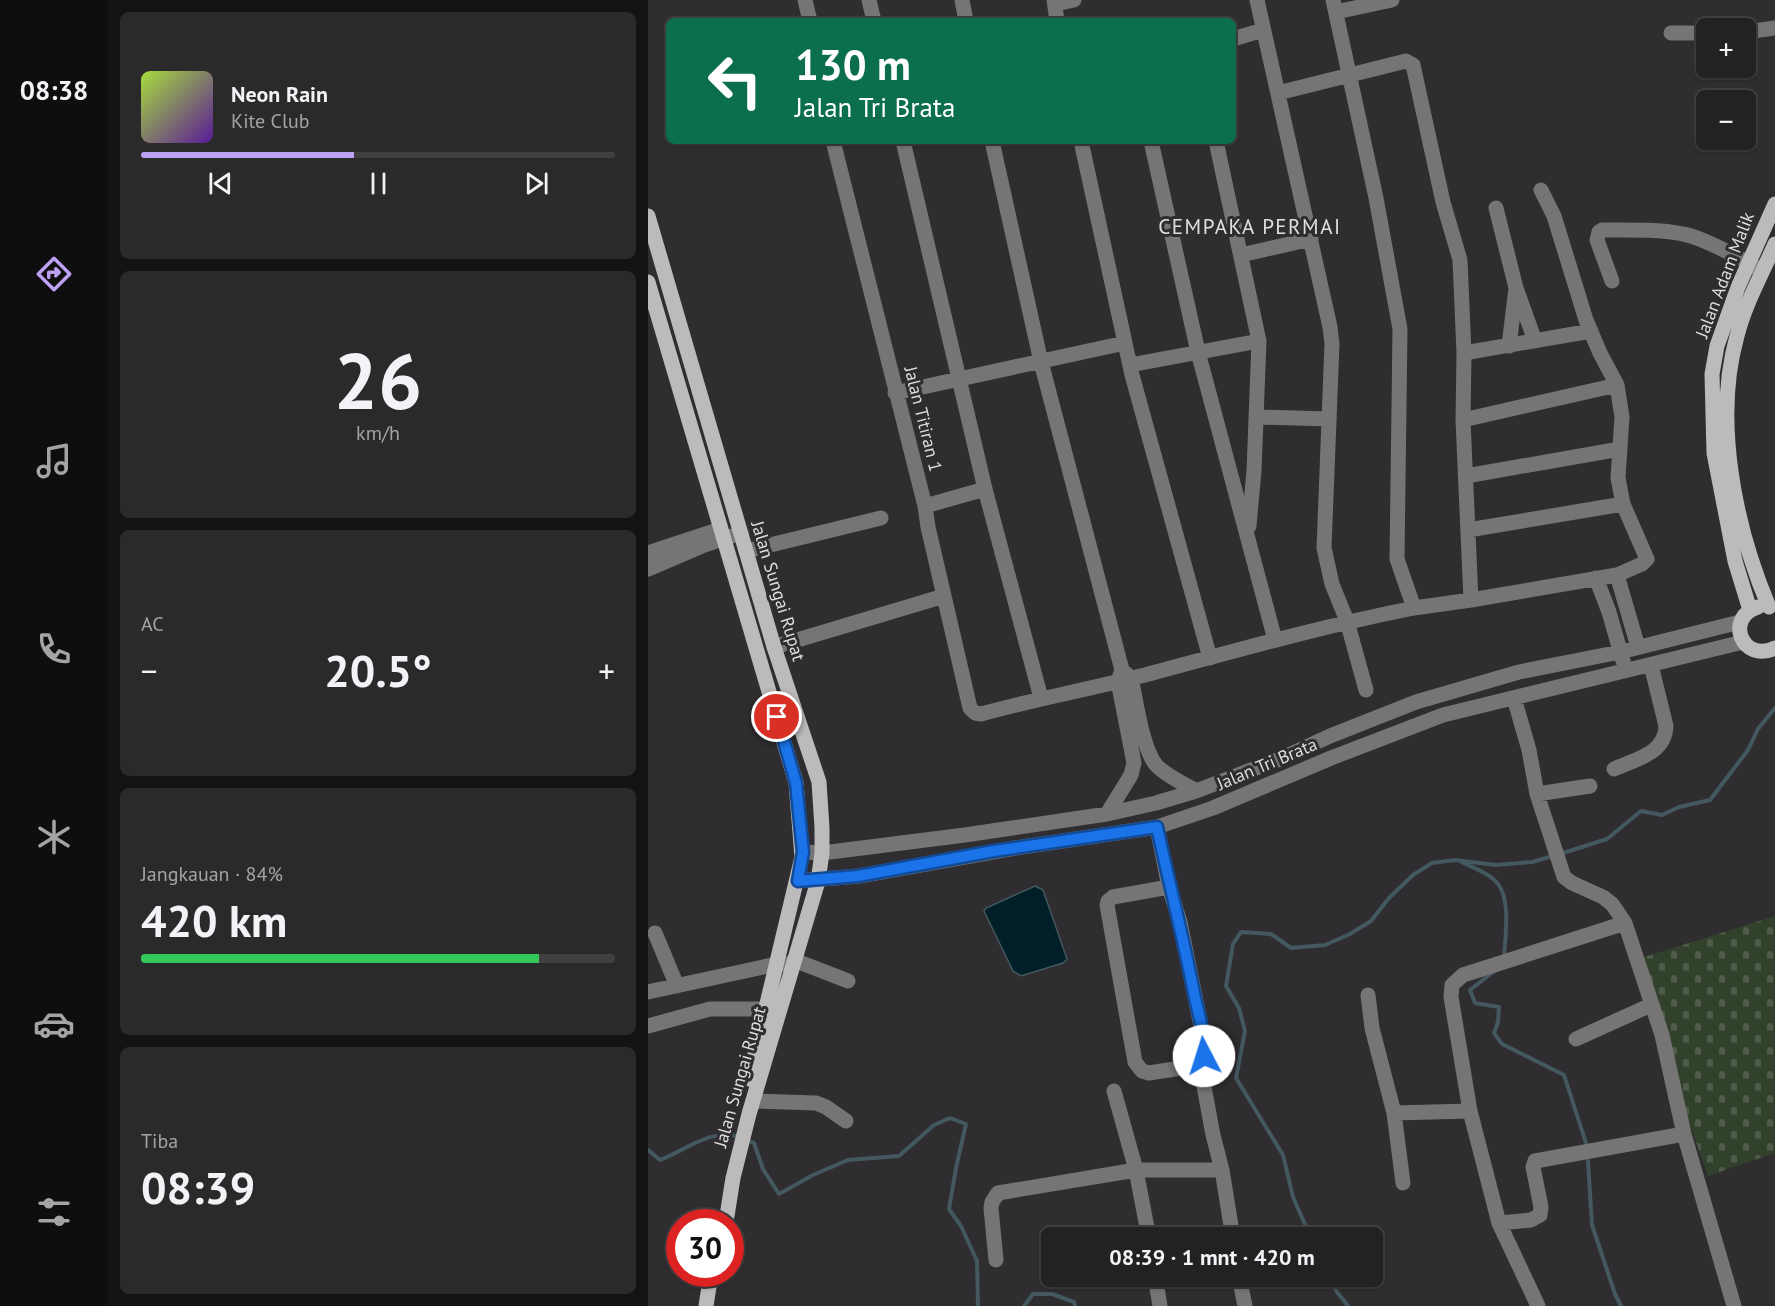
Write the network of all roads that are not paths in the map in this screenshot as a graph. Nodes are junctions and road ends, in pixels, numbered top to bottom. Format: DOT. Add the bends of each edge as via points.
graph roads {
  1 [pos="805,0"];
  2 [pos="869,0"];
  3 [pos="962,0"];
  4 [pos="1074,0"];
  5 [pos="1257,0"];
  6 [pos="1392,0"];
  7 [pos="1054,2"];
  8 [pos="1334,6"];
  9 [pos="809,18"];
  10 [pos="873,18"];
  11 [pos="965,18"];
  12 [pos="1057,18"];
  13 [pos="1775,28"];
  14 [pos="1263,30"];
  15 [pos="1756,31"];
  16 [pos="1671,33"];
  17 [pos="1696,33"];
  18 [pos="1236,38"];
  19 [pos="1348,74"];
  20 [pos="1278,93"];
  21 [pos="834,144"];
  22 [pos="904,144"];
  23 [pos="993,144"];
  24 [pos="1084,144"];
  25 [pos="1152,144"];
  26 [pos="1217,144"];
  27 [pos="1541,190"];
  28 [pos="1775,204"];
  29 [pos="1496,208"];
  30 [pos="648,216"];
  31 [pos="1311,240"];
  32 [pos="1775,244"];
  33 [pos="1241,255"];
  34 [pos="1749,263"];
  35 [pos="1762,271"];
  36 [pos="1612,281"];
  37 [pos="648,284"];
  38 [pos="1516,288"];
  39 [pos="1591,331"];
  40 [pos="1259,341"];
  41 [pos="1535,341"];
  42 [pos="1125,343"];
  43 [pos="1509,346"];
  44 [pos="1198,352"];
  45 [pos="1464,353"];
  46 [pos="1041,362"];
  47 [pos="1130,365"];
  48 [pos="958,380"];
  49 [pos="1617,385"];
  50 [pos="896,393"];
  51 [pos="1257,417"];
  52 [pos="1329,419"];
  53 [pos="1463,420"];
  54 [pos="1620,449"];
  55 [pos="1466,476"];
  56 [pos="985,489"];
  57 [pos="1623,504"];
  58 [pos="925,506"];
  59 [pos="881,518"];
  60 [pos="739,528"];
  61 [pos="1468,530"];
  62 [pos="723,534"];
  63 [pos="1248,535"];
  64 [pos="746,551"];
  65 [pos="648,553"];
  66 [pos="648,569"];
  67 [pos="1617,575"];
  68 [pos="1596,578"];
  69 [pos="944,596"];
  70 [pos="1471,600"];
  71 [pos="1414,609"];
  72 [pos="1772,609"];
  73 [pos="1750,610"];
  74 [pos="1347,621"];
  75 [pos="1740,622"];
  76 [pos="1275,640"];
  77 [pos="1743,642"];
  78 [pos="774,647"];
  79 [pos="1638,647"];
  80 [pos="1620,652"];
  81 [pos="1773,653"];
  82 [pos="1210,658"];
  83 [pos="1651,665"];
  84 [pos="1626,671"];
  85 [pos="1123,677"];
  86 [pos="1366,690"];
  87 [pos="1041,698"];
  88 [pos="1515,698"];
  89 [pos="1280,759"];
  90 [pos="1614,769"];
  91 [pos="1286,777"];
  92 [pos="1590,786"];
  93 [pos="1196,791"];
  94 [pos="1537,794"];
  95 [pos="1107,814"];
  96 [pos="1157,827"];
  97 [pos="1011,828"];
  98 [pos="1015,848"];
  99 [pos="803,852"];
  100 [pos="822,853"];
  101 [pos="798,881"];
  102 [pos="818,881"];
  103 [pos="1169,887"];
  104 [pos="1625,923"];
  105 [pos="655,933"];
  106 [pos="788,963"];
  107 [pos="848,981"];
  108 [pos="677,986"];
  109 [pos="648,992"];
  110 [pos="1368,995"];
  111 [pos="1651,1005"];
  112 [pos="773,1009"];
  113 [pos="648,1026"];
  114 [pos="1576,1039"];
  115 [pos="1200,1065"];
  116 [pos="1114,1091"];
  117 [pos="748,1107"];
  118 [pos="1470,1111"];
  119 [pos="1394,1113"];
  120 [pos="846,1121"];
  121 [pos="1684,1134"];
  122 [pos="1136,1170"];
  123 [pos="1222,1170"];
  124 [pos="730,1176"];
  125 [pos="1403,1183"];
  126 [pos="722,1209"];
  127 [pos="727,1209"];
  128 [pos="1499,1223"];
  129 [pos="1147,1227"];
  130 [pos="1231,1227"];
  131 [pos="996,1260"];
  132 [pos="709,1287"];
  133 [pos="716,1287"];
  134 [pos="1157,1287"];
  135 [pos="1241,1287"];
  136 [pos="706,1306"];
  137 [pos="714,1306"];
  138 [pos="1160,1306"];
  139 [pos="1245,1306"];
  140 [pos="1538,1306"];
  141 [pos="1734,1306"];
  1 -- 9 [label="street"];
  2 -- 10 [label="street"];
  3 -- 11 [label="street"];
  4 -- 7 [label="street"];
  5 -- 14 [label="street"];
  6 -- 8 [label="street"];
  7 -- 12 [label="street"];
  8 -- 19 [label="street"];
  13 -- 15 [label="street"];
  14 -- 18 [label="street"];
  14 -- 20 [label="street"];
  16 -- 17 [label="street"];
  19 -- 20 [label="street"];
  19 -- 45 [label="street" via="1406,61 1413,65 1460,260"];
  19 -- 71 [label="street" via="1400,329 1397,559"];
  20 -- 31 [label="street"];
  21 -- 50 [label="street, Jalan Titiran 1"];
  22 -- 48 [label="street"];
  23 -- 46 [label="street"];
  24 -- 42 [label="street"];
  25 -- 44 [label="street"];
  26 -- 33 [label="street"];
  27 -- 39 [label="street" via="1554,216"];
  28 -- 34 [label="main road, Jalan Adam Malik"];
  29 -- 38 [label="street"];
  30 -- 60 [label="main road, Jalan Sungai Rupat"];
  31 -- 33 [label="street"];
  31 -- 52 [label="street" via="1332,344"];
  32 -- 35 [label="main road, Jalan Adam Malik"];
  33 -- 40 [label="street"];
  34 -- 35 [label="street"];
  34 -- 36 [label="street" via="1684,234 1602,230 1597,240"];
  34 -- 73 [label="main road, Jalan Adam Malik" via="1717,346 1712,374 1714,453 1735,561"];
  35 -- 72 [label="main road, Jalan Adam Malik" via="1737,334 1731,361 1727,429 1739,512 1756,577"];
  37 -- 62 [label="main road, Jalan Sungai Rupat"];
  38 -- 41 [label="street"];
  38 -- 43 [label="street"];
  39 -- 41 [label="street"];
  39 -- 49 [label="street"];
  40 -- 44 [label="street"];
  40 -- 51 [label="street"];
  41 -- 43 [label="street"];
  42 -- 46 [label="street"];
  42 -- 47 [label="street"];
  43 -- 45 [label="street"];
  44 -- 47 [label="street"];
  44 -- 63 [label="street"];
  45 -- 53 [label="street"];
  46 -- 48 [label="street"];
  46 -- 85 [label="street"];
  47 -- 82 [label="street"];
  48 -- 50 [label="street"];
  48 -- 56 [label="street"];
  49 -- 53 [label="street"];
  49 -- 54 [label="street" via="1622,417"];
  50 -- 58 [label="street, Jalan Titiran 1"];
  51 -- 52 [label="street"];
  51 -- 63 [label="street"];
  52 -- 74 [label="street" via="1324,548 1332,584"];
  53 -- 55 [label="street"];
  54 -- 55 [label="street"];
  54 -- 57 [label="street" via="1618,478"];
  55 -- 61 [label="street"];
  56 -- 58 [label="street"];
  56 -- 87 [label="street"];
  57 -- 61 [label="street"];
  57 -- 67 [label="street" via="1647,559"];
  58 -- 69 [label="street, Jalan Titiran 1"];
  59 -- 64 [label="street"];
  60 -- 62 [label="street"];
  60 -- 64 [label="main road, Jalan Sungai Rupat"];
  61 -- 70 [label="street"];
  62 -- 65 [label="street"];
  62 -- 66 [label="street"];
  62 -- 99 [label="main road, Jalan Sungai Rupat" via="796,783"];
  63 -- 76 [label="street"];
  64 -- 78 [label="main road, Jalan Sungai Rupat"];
  67 -- 68 [label="street"];
  67 -- 79 [label="street"];
  68 -- 70 [label="street"];
  68 -- 80 [label="street"];
  69 -- 78 [label="street"];
  69 -- 87 [label="street, Jalan Titiran 1" via="970,708 981,714"];
  70 -- 71 [label="street"];
  71 -- 74 [label="street"];
  72 -- 73 [label="main road" via="1759,606"];
  73 -- 75 [label="main road"];
  74 -- 76 [label="street"];
  74 -- 86 [label="street"];
  75 -- 77 [label="main road"];
  75 -- 79 [label="street, Jalan Tri Brata"];
  76 -- 82 [label="street"];
  77 -- 81 [label="main road" via="1755,651"];
  77 -- 83 [label="street, Jalan Tri Brata"];
  78 -- 100 [label="main road, Jalan Sungai Rupat" via="819,782"];
  79 -- 80 [label="street, Jalan Tri Brata"];
  80 -- 84 [label="street"];
  80 -- 89 [label="street, Jalan Tri Brata" via="1519,672 1416,702"];
  82 -- 85 [label="street"];
  83 -- 84 [label="street, Jalan Tri Brata"];
  83 -- 90 [label="street" via="1666,733 1658,748"];
  84 -- 88 [label="street, Jalan Tri Brata"];
  85 -- 87 [label="street"];
  85 -- 93 [label="street" via="1156,765"];
  85 -- 95 [label="street" via="1134,763 1131,776"];
  88 -- 91 [label="street, Jalan Tri Brata" via="1443,716"];
  88 -- 94 [label="street"];
  89 -- 91 [label="street"];
  89 -- 93 [label="street, Jalan Tri Brata"];
  91 -- 96 [label="street, Jalan Tri Brata"];
  92 -- 94 [label="street"];
  93 -- 95 [label="street, Jalan Tri Brata"];
  94 -- 104 [label="street" via="1564,877 1603,897"];
  95 -- 97 [label="street, Jalan Tri Brata"];
  96 -- 98 [label="street, Jalan Tri Brata"];
  96 -- 103 [label="street"];
  97 -- 98 [label="street"];
  97 -- 100 [label="street, Jalan Tri Brata"];
  98 -- 102 [label="street, Jalan Tri Brata"];
  99 -- 100 [label="street, Jalan Tri Brata"];
  99 -- 101 [label="main road, Jalan Sungai Rupat"];
  100 -- 102 [label="main road, Jalan Sungai Rupat"];
  101 -- 102 [label="street, Jalan Tri Brata"];
  101 -- 106 [label="main road, Jalan Sungai Rupat"];
  102 -- 106 [label="main road, Jalan Sungai Rupat"];
  103 -- 115 [label="street" via="1203,1036"];
  103 -- 115 [label="street" via="1107,901 1134,1062 1149,1073"];
  104 -- 111 [label="street"];
  104 -- 118 [label="street" via="1456,980 1451,997"];
  105 -- 108 [label="street"];
  106 -- 107 [label="street"];
  106 -- 108 [label="street"];
  106 -- 112 [label="main road, Jalan Sungai Rupat"];
  108 -- 109 [label="street"];
  110 -- 119 [label="street" via="1372,1028"];
  111 -- 114 [label="street"];
  111 -- 121 [label="street" via="1662,1035"];
  112 -- 113 [label="street" via="710,1009"];
  112 -- 117 [label="main road, Jalan Sungai Rupat"];
  115 -- 123 [label="street"];
  116 -- 122 [label="street"];
  117 -- 120 [label="street" via="816,1103"];
  117 -- 124 [label="main road, Jalan Sungai Rupat"];
  118 -- 119 [label="street"];
  118 -- 128 [label="street"];
  119 -- 125 [label="street"];
  121 -- 128 [label="street" via="1535,1161 1540,1215 1531,1220"];
  121 -- 141 [label="street"];
  122 -- 123 [label="street"];
  122 -- 129 [label="street"];
  122 -- 131 [label="street" via="998,1193 991,1208"];
  123 -- 130 [label="street"];
  124 -- 126 [label="main road, Jalan Sungai Rupat"];
  124 -- 127 [label="main road, Jalan Sungai Rupat"];
  128 -- 140 [label="street"];
  132 -- 136 [label="main road"];
  133 -- 137 [label="main road"];
  134 -- 138 [label="street"];
  135 -- 139 [label="street"];
}
